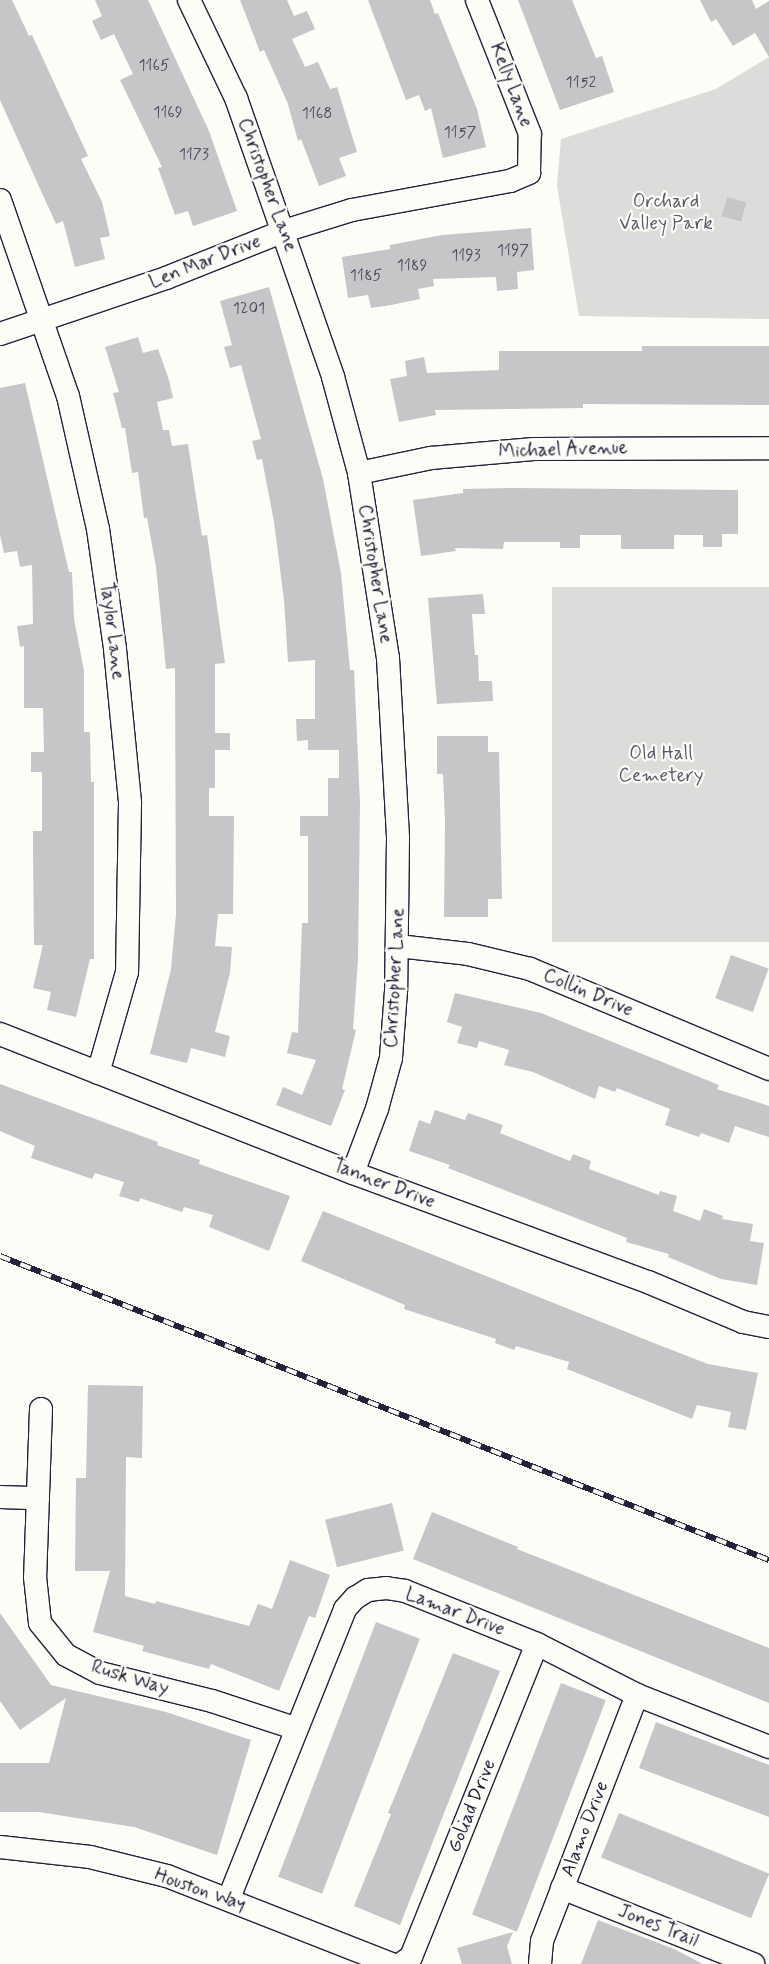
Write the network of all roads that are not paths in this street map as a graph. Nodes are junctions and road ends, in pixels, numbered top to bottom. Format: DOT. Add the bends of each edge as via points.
graph roads {
  1 [pos="189,0"];
  2 [pos="477,0"];
  3 [pos="529,173"];
  4 [pos="0,200"];
  5 [pos="284,231"];
  6 [pos="42,319"];
  7 [pos="0,334"];
  8 [pos="769,448"];
  9 [pos="360,473"];
  10 [pos="398,946"];
  11 [pos="0,1034"];
  12 [pos="769,1069"];
  13 [pos="98,1073"];
  14 [pos="353,1173"];
  15 [pos="769,1328"];
  16 [pos="41,1409"];
  17 [pos="0,1497"];
  18 [pos="38,1498"];
  19 [pos="537,1644"];
  20 [pos="637,1695"];
  21 [pos="296,1729"];
  22 [pos="769,1747"];
  23 [pos="0,1847"];
  24 [pos="562,1888"];
  25 [pos="229,1898"];
  26 [pos="391,1964"];
  27 [pos="401,1964"];
  28 [pos="540,1964"];
  29 [pos="753,1964"];
  1 -- 5 [label="street, Christopher Lane" via="236,98"];
  2 -- 3 [label="street, Kelly Lane" via="530,134"];
  3 -- 5 [label="street, Len Mar Drive" via="510,181 352,210"];
  4 -- 6 [label="street, Taylor Lane"];
  5 -- 6 [label="street, Len Mar Drive" via="166,278"];
  5 -- 9 [label="street, Christopher Lane" via="333,377"];
  6 -- 7 [label="street, Len Mar Drive"];
  6 -- 13 [label="street, Taylor Lane" via="68,396 98,529 115,649 130,803 127,972"];
  8 -- 9 [label="street, Michael Avenue" via="534,449 431,458"];
  9 -- 10 [label="street, Christopher Lane" via="388,658 393,720"];
  10 -- 12 [label="street, Collin Drive" via="468,954 530,969"];
  10 -- 14 [label="street, Christopher Lane" via="391,1058 377,1110"];
  11 -- 13 [label="street, Tanner Drive"];
  13 -- 14 [label="street, Tanner Drive"];
  14 -- 15 [label="street, Tanner Drive" via="648,1282 743,1322"];
  16 -- 18 [label="street, Rusk Way"];
  17 -- 18 [label="street"];
  18 -- 21 [label="street, Rusk Way" via="35,1576 40,1623 66,1655 100,1673 212,1701"];
  19 -- 20 [label="street, Lamar Drive"];
  19 -- 21 [label="street, Lamar Drive" via="405,1591 368,1590 345,1609"];
  19 -- 27 [label="street, Goliad Drive" via="412,1957"];
  20 -- 22 [label="street, Lamar Drive"];
  20 -- 24 [label="street, Alamo Drive"];
  21 -- 25 [label="street, Lamar Drive"];
  23 -- 25 [label="street, Houston Way" via="90,1857 167,1876"];
  24 -- 28 [label="street, Alamo Drive" via="542,1940"];
  24 -- 29 [label="street, Jones Trail"];
  25 -- 26 [label="street, Houston Way"];
}
